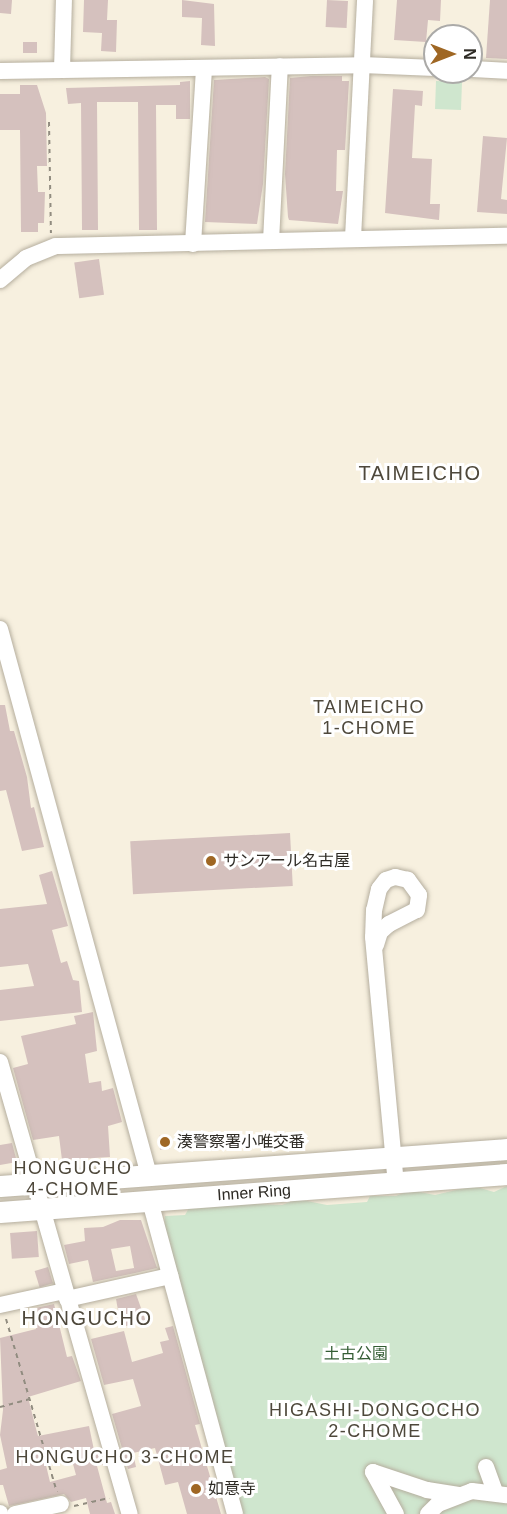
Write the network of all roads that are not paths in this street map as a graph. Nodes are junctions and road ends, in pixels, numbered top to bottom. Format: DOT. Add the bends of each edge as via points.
graph roads {
  1 [pos="64,0"];
  2 [pos="365,0"];
  3 [pos="362,65"];
  4 [pos="280,66"];
  5 [pos="204,68"];
  6 [pos="423,68"];
  7 [pos="62,70"];
  8 [pos="483,70"];
  9 [pos="507,71"];
  10 [pos="0,72"];
  11 [pos="507,236"];
  12 [pos="353,238"];
  13 [pos="271,241"];
  14 [pos="193,244"];
  15 [pos="0,280"];
  16 [pos="0,629"];
  17 [pos="376,945"];
  18 [pos="0,1063"];
  19 [pos="507,1149"];
  20 [pos="394,1157"];
  21 [pos="507,1174"];
  22 [pos="149,1175"];
  23 [pos="396,1183"];
  24 [pos="33,1184"];
  25 [pos="0,1186"];
  26 [pos="150,1201"];
  27 [pos="40,1209"];
  28 [pos="0,1212"];
  29 [pos="170,1276"];
  30 [pos="66,1295"];
  31 [pos="1,1304"];
  32 [pos="486,1467"];
  33 [pos="501,1493"];
  34 [pos="459,1495"];
  35 [pos="61,1504"];
  36 [pos="15,1514"];
  37 [pos="130,1514"];
  38 [pos="235,1514"];
  39 [pos="396,1514"];
  40 [pos="428,1514"];
  1 -- 7 [label="street"];
  2 -- 3 [label="street"];
  3 -- 4 [label="street"];
  3 -- 6 [label="street"];
  3 -- 12 [label="street"];
  4 -- 5 [label="street"];
  4 -- 13 [label="street"];
  5 -- 7 [label="street"];
  5 -- 14 [label="street"];
  7 -- 10 [label="street"];
  8 -- 9 [label="street"];
  11 -- 12 [label="street"];
  12 -- 13 [label="street"];
  13 -- 14 [label="street"];
  14 -- 15 [label="street" via="51,247 26,258"];
  16 -- 22 [label="street"];
  17 -- 20 [label="street"];
  18 -- 24 [label="street"];
  19 -- 20 [label="main road, Inner Ring"];
  20 -- 22 [label="main road, Inner Ring"];
  20 -- 23 [label="street"];
  21 -- 23 [label="main road, Inner Ring"];
  22 -- 24 [label="main road, Inner Ring"];
  23 -- 26 [label="main road, Inner Ring"];
  24 -- 25 [label="main road, Inner Ring"];
  24 -- 27 [label="street"];
  26 -- 27 [label="main road, Inner Ring"];
  26 -- 29 [label="street"];
  27 -- 28 [label="main road, Inner Ring"];
  27 -- 30 [label="street"];
  29 -- 30 [label="street"];
  29 -- 38 [label="street"];
  30 -- 31 [label="street"];
  30 -- 37 [label="street"];
  32 -- 33 [label="street"];
  33 -- 34 [label="street"];
  34 -- 39 [label="street" via="427,1490 373,1472"];
  34 -- 40 [label="street" via="438,1504"];
  35 -- 36 [label="street"];
}
